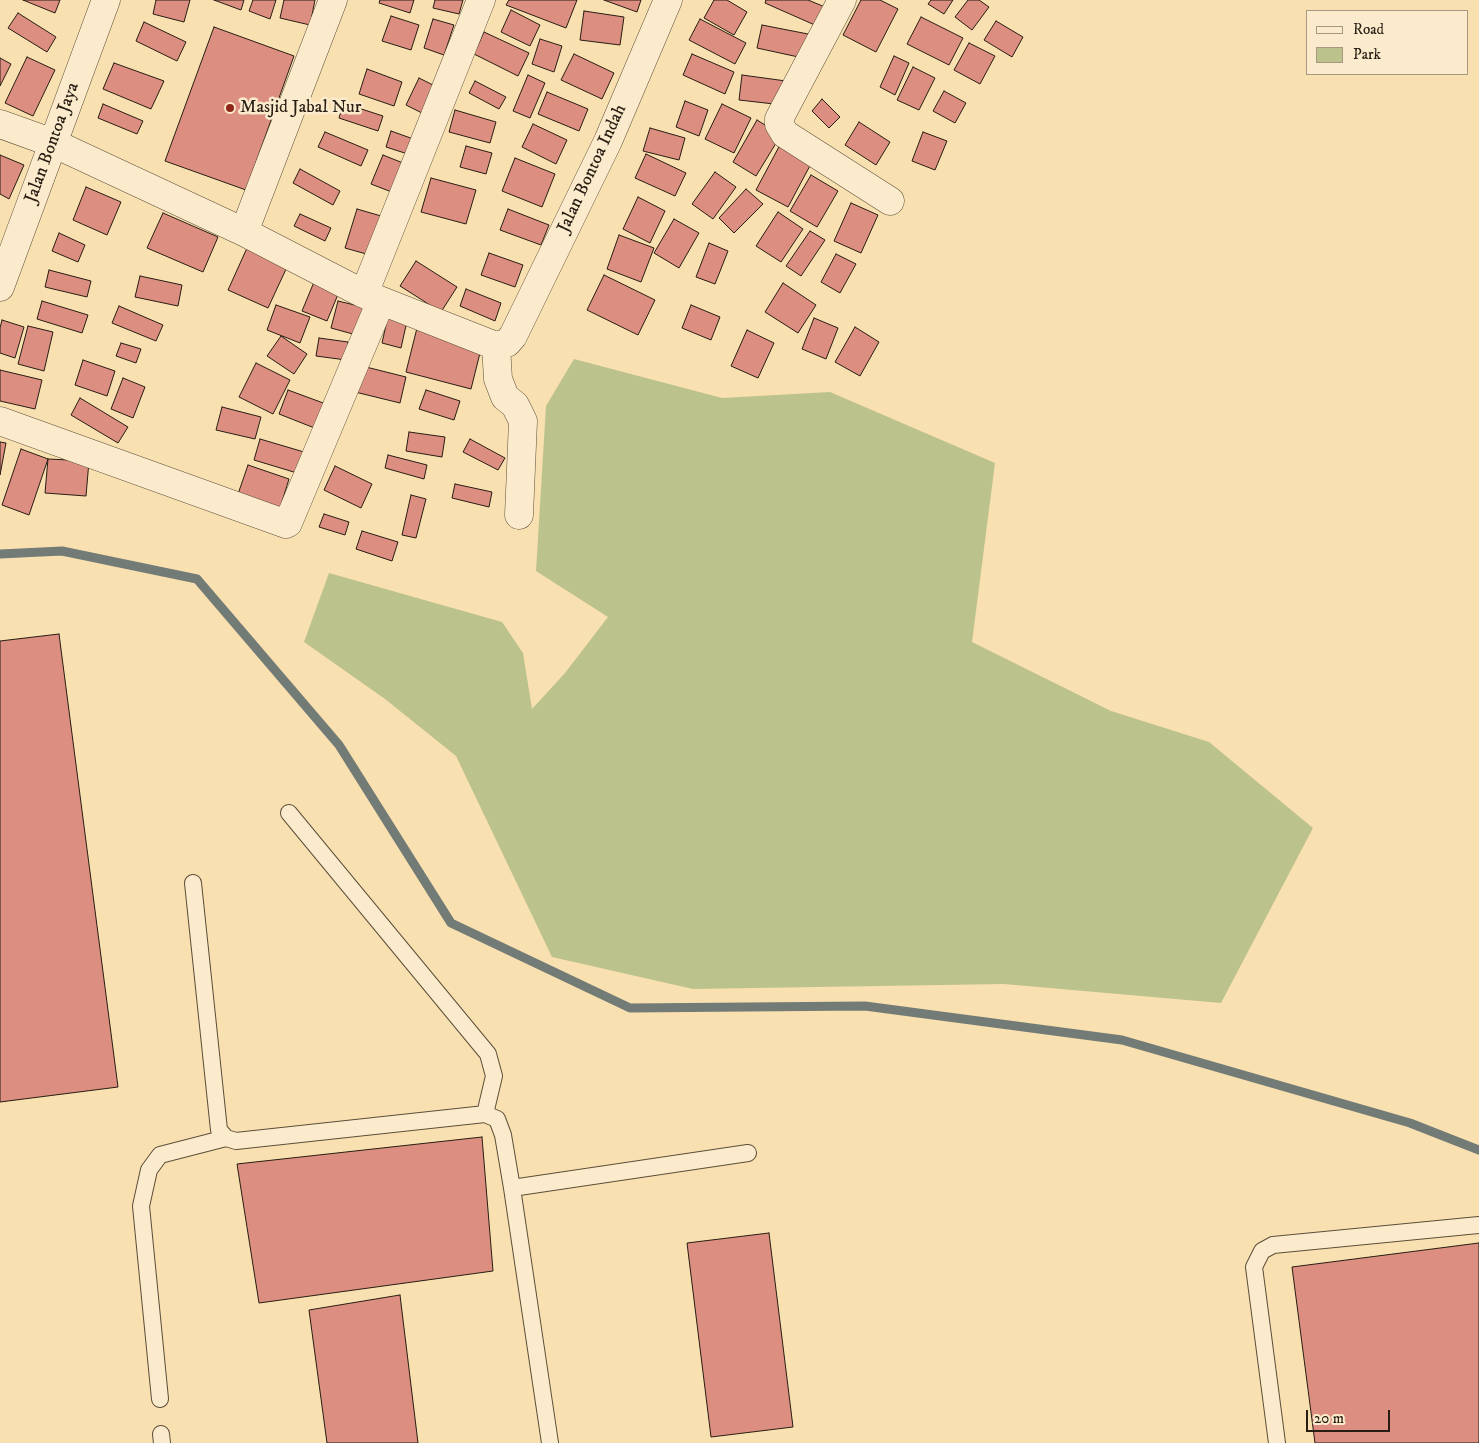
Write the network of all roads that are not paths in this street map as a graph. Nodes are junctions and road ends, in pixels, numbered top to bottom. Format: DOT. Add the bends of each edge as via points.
graph roads {
  1 [pos="106,0"];
  2 [pos="333,0"];
  3 [pos="481,0"];
  4 [pos="668,0"];
  5 [pos="842,0"];
  6 [pos="0,124"];
  7 [pos="53,143"];
  8 [pos="890,202"];
  9 [pos="244,232"];
  10 [pos="0,287"];
  11 [pos="372,297"];
  12 [pos="505,341"];
  13 [pos="0,421"];
  14 [pos="519,515"];
  15 [pos="289,813"];
  16 [pos="192,883"];
  17 [pos="485,1114"];
  18 [pos="226,1138"];
  19 [pos="748,1153"];
  20 [pos="512,1188"];
  21 [pos="1479,1225"];
  22 [pos="160,1399"];
  23 [pos="550,1443"];
  24 [pos="1277,1443"];
  1 -- 7 [label="street, Jalan Bontoa Jaya"];
  2 -- 9 [label="street"];
  3 -- 11 [label="street"];
  4 -- 12 [label="street, Jalan Bontoa Indah" via="608,141"];
  5 -- 8 [label="street" via="778,124 785,134"];
  6 -- 7 [label="street"];
  7 -- 9 [label="street"];
  7 -- 10 [label="street, Jalan Bontoa Jaya"];
  9 -- 11 [label="street"];
  11 -- 12 [label="street"];
  11 -- 13 [label="street" via="286,524"];
  12 -- 14 [label="street" via="498,379 505,397 515,405 523,421"];
  15 -- 17 [label="lane" via="488,1054 494,1076"];
  16 -- 18 [label="lane" via="219,1130"];
  17 -- 18 [label="lane" via="236,1141"];
  17 -- 20 [label="lane" via="497,1119 503,1135"];
  18 -- 22 [label="lane" via="160,1154 149,1170 140,1206"];
  19 -- 20 [label="lane"];
  20 -- 23 [label="lane"];
  21 -- 24 [label="lane" via="1273,1245 1262,1251 1254,1267"];
}
